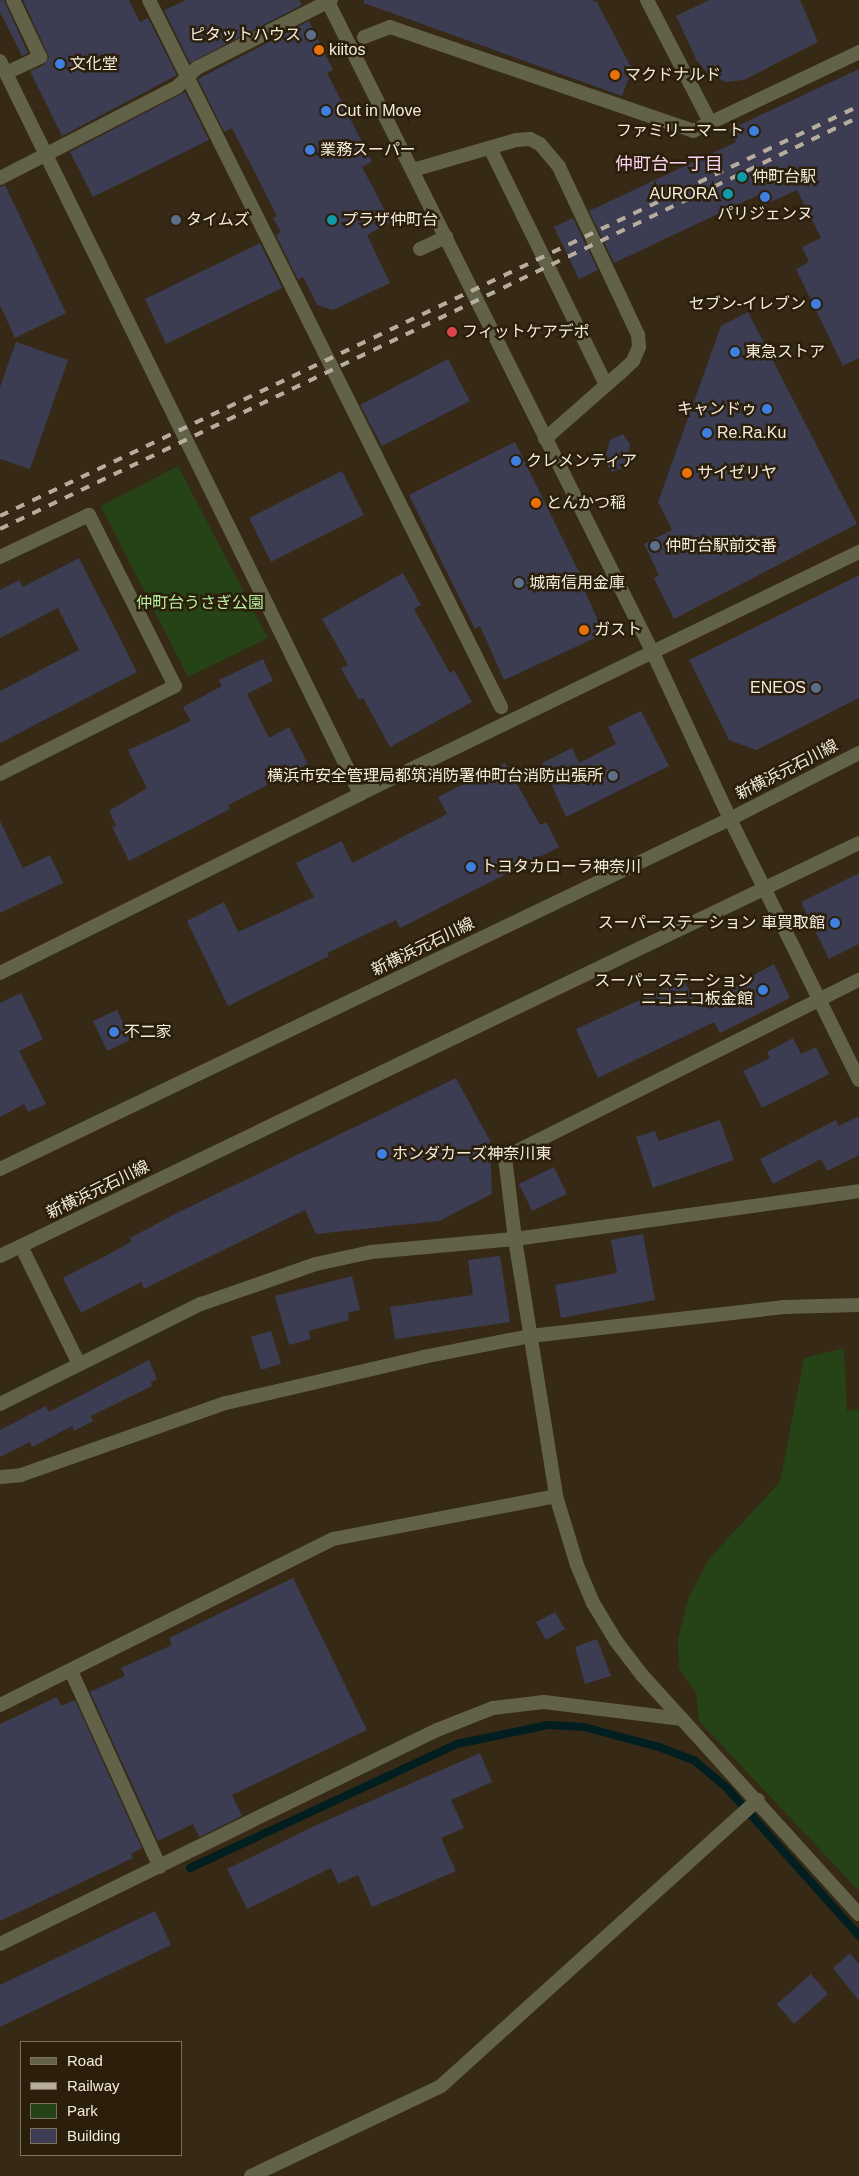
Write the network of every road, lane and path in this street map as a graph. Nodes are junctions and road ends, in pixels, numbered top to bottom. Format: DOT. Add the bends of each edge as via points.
graph roads {
  1 [pos="12,0"];
  2 [pos="149,0"];
  3 [pos="647,0"];
  4 [pos="329,1"];
  5 [pos="364,37"];
  6 [pos="859,52"];
  7 [pos="3,67"];
  8 [pos="188,77"];
  9 [pos="710,122"];
  10 [pos="490,148"];
  11 [pos="46,154"];
  12 [pos="413,170"];
  13 [pos="0,178"];
  14 [pos="446,237"];
  15 [pos="420,249"];
  16 [pos="606,385"];
  17 [pos="545,439"];
  18 [pos="859,552"];
  19 [pos="0,557"];
  20 [pos="653,653"];
  21 [pos="501,708"];
  22 [pos="859,753"];
  23 [pos="0,774"];
  24 [pos="360,794"];
  25 [pos="730,819"];
  26 [pos="859,843"];
  27 [pos="765,890"];
  28 [pos="0,973"];
  29 [pos="859,980"];
  30 [pos="820,1000"];
  31 [pos="859,1080"];
  32 [pos="0,1169"];
  33 [pos="859,1191"];
  34 [pos="515,1239"];
  35 [pos="21,1246"];
  36 [pos="0,1256"];
  37 [pos="859,1304"];
  38 [pos="530,1336"];
  39 [pos="79,1364"];
  40 [pos="0,1404"];
  41 [pos="0,1476"];
  42 [pos="556,1496"];
  43 [pos="71,1671"];
  44 [pos="0,1705"];
  45 [pos="682,1720"];
  46 [pos="758,1800"];
  47 [pos="160,1867"];
  48 [pos="859,1914"];
  49 [pos="0,1944"];
  50 [pos="251,2176"];
  1 -- 7 [label="street" via="40,56"];
  2 -- 8 [label="street"];
  3 -- 9 [label="street"];
  4 -- 8 [label="street" via="197,68"];
  4 -- 12 [label="street"];
  5 -- 9 [label="street" via="390,27 692,130"];
  6 -- 9 [label="street"];
  7 -- 11 [label="street"];
  8 -- 11 [label="street" via="177,87"];
  8 -- 21 [label="street"];
  10 -- 12 [label="street"];
  10 -- 16 [label="street"];
  10 -- 16 [label="street" via="530,139 540,144 559,167 638,335 639,347 633,361"];
  11 -- 13 [label="street"];
  11 -- 24 [label="street"];
  12 -- 14 [label="street"];
  14 -- 15 [label="street"];
  14 -- 17 [label="street"];
  16 -- 17 [label="street"];
  17 -- 20 [label="street"];
  18 -- 20 [label="street"];
  19 -- 23 [label="street" via="88,514 175,686"];
  20 -- 24 [label="street"];
  20 -- 25 [label="street"];
  22 -- 25 [label="street, 新横浜元石川線"];
  24 -- 28 [label="street"];
  25 -- 27 [label="street"];
  25 -- 32 [label="street, 新横浜元石川線"];
  26 -- 27 [label="street, 新横浜元石川線"];
  27 -- 30 [label="street"];
  27 -- 35 [label="street, 新横浜元石川線"];
  29 -- 30 [label="street"];
  30 -- 31 [label="street"];
  30 -- 34 [label="street" via="505,1157"];
  33 -- 34 [label="street"];
  34 -- 38 [label="street"];
  34 -- 39 [label="street" via="371,1252 316,1264 201,1304"];
  35 -- 36 [label="street, 新横浜元石川線"];
  35 -- 39 [label="street"];
  37 -- 38 [label="street" via="784,1307"];
  38 -- 41 [label="street" via="414,1359 226,1404 21,1475"];
  38 -- 42 [label="street"];
  39 -- 40 [label="street"];
  42 -- 43 [label="street" via="333,1540"];
  42 -- 45 [label="street" via="577,1565 593,1603 616,1641"];
  43 -- 44 [label="street"];
  43 -- 47 [label="street"];
  45 -- 46 [label="street"];
  45 -- 47 [label="street" via="544,1702 494,1708 437,1730"];
  46 -- 48 [label="street"];
  46 -- 50 [label="street" via="441,2086"];
  47 -- 49 [label="street"];
}
